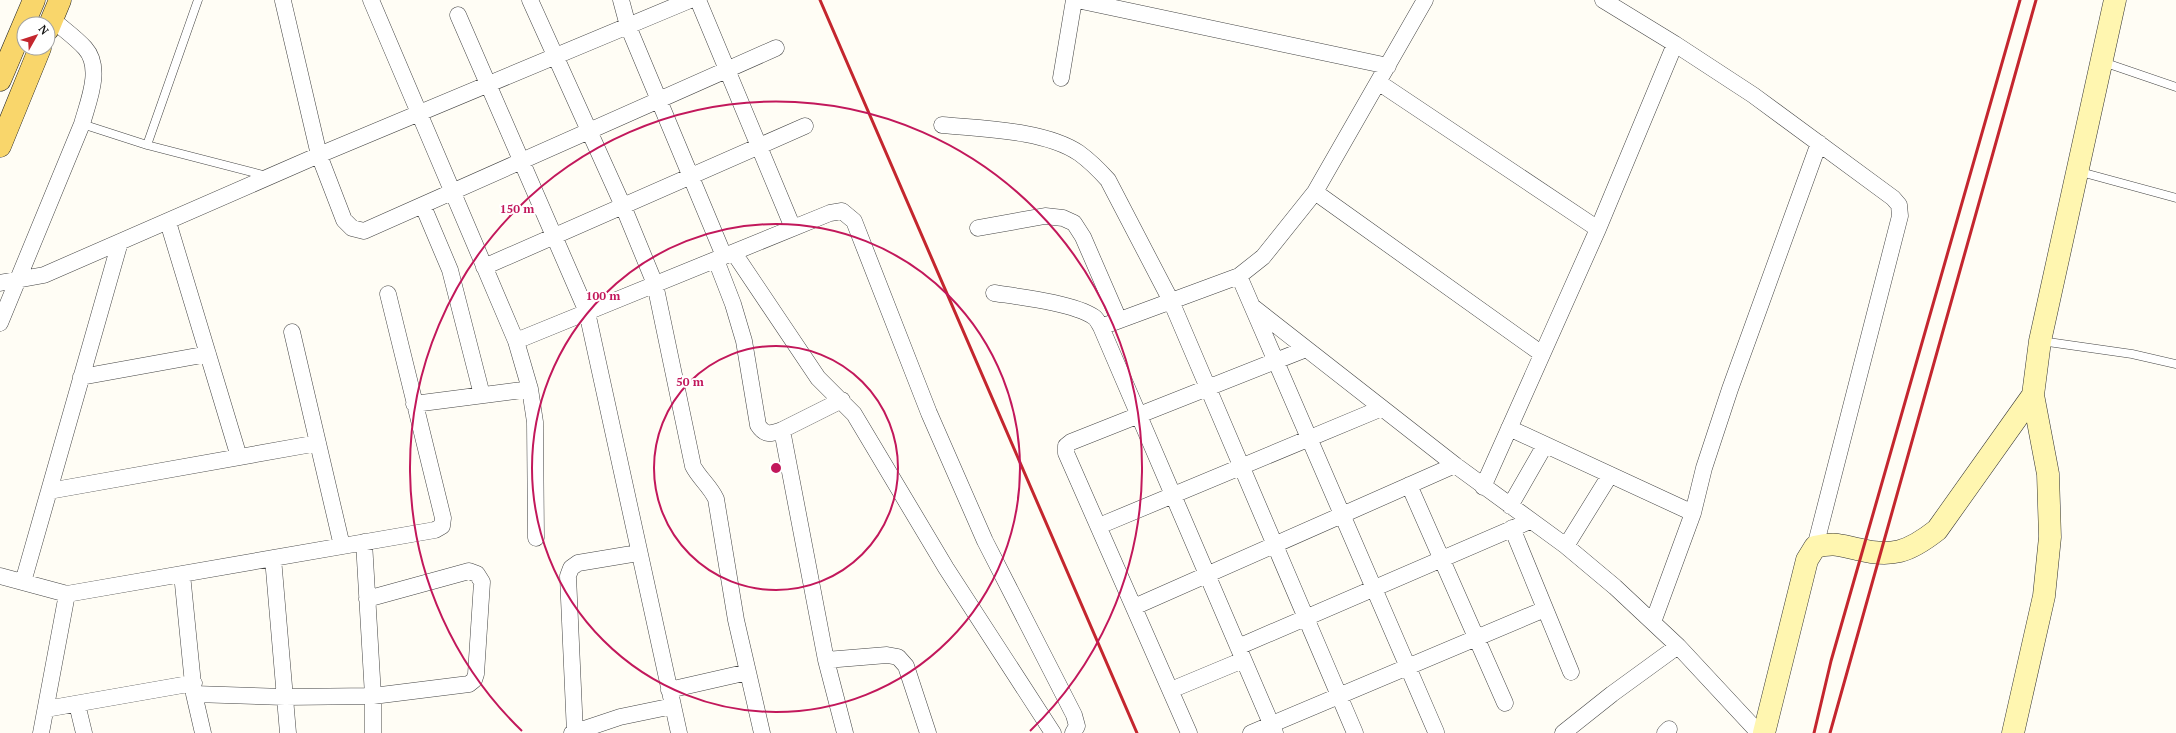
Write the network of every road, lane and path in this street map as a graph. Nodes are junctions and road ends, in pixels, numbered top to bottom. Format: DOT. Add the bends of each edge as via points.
graph roads {
  1 [pos="34,0"];
  2 [pos="198,0"];
  3 [pos="371,0"];
  4 [pos="530,0"];
  5 [pos="621,0"];
  6 [pos="690,0"];
  7 [pos="698,0"];
  8 [pos="1076,0"];
  9 [pos="1425,0"];
  10 [pos="1603,0"];
  11 [pos="2114,0"];
  12 [pos="283,1"];
  13 [pos="458,15"];
  14 [pos="56,19"];
  15 [pos="628,26"];
  16 [pos="1675,44"];
  17 [pos="776,48"];
  18 [pos="37,56"];
  19 [pos="555,56"];
  20 [pos="2100,61"];
  21 [pos="1388,66"];
  22 [pos="727,70"];
  23 [pos="1061,78"];
  24 [pos="0,80"];
  25 [pos="1378,82"];
  26 [pos="488,84"];
  27 [pos="2176,87"];
  28 [pos="659,100"];
  29 [pos="419,114"];
  30 [pos="82,124"];
  31 [pos="942,125"];
  32 [pos="805,126"];
  33 [pos="589,131"];
  34 [pos="1819,144"];
  35 [pos="147,145"];
  36 [pos="0,146"];
  37 [pos="759,147"];
  38 [pos="319,155"];
  39 [pos="521,161"];
  40 [pos="2077,171"];
  41 [pos="272,177"];
  42 [pos="691,177"];
  43 [pos="452,191"];
  44 [pos="1315,192"];
  45 [pos="2176,198"];
  46 [pos="423,206"];
  47 [pos="623,206"];
  48 [pos="168,222"];
  49 [pos="793,228"];
  50 [pos="978,228"];
  51 [pos="1598,229"];
  52 [pos="554,237"];
  53 [pos="120,242"];
  54 [pos="725,256"];
  55 [pos="484,267"];
  56 [pos="1240,276"];
  57 [pos="18,280"];
  58 [pos="0,283"];
  59 [pos="654,284"];
  60 [pos="994,292"];
  61 [pos="388,294"];
  62 [pos="1172,301"];
  63 [pos="1253,307"];
  64 [pos="587,312"];
  65 [pos="1119,320"];
  66 [pos="0,323"];
  67 [pos="1101,327"];
  68 [pos="292,332"];
  69 [pos="516,341"];
  70 [pos="2040,341"];
  71 [pos="1306,349"];
  72 [pos="208,354"];
  73 [pos="1542,354"];
  74 [pos="1276,361"];
  75 [pos="2176,364"];
  76 [pos="82,377"];
  77 [pos="1208,388"];
  78 [pos="530,389"];
  79 [pos="482,395"];
  80 [pos="2033,395"];
  81 [pos="842,400"];
  82 [pos="414,404"];
  83 [pos="1382,408"];
  84 [pos="1139,415"];
  85 [pos="1509,428"];
  86 [pos="782,430"];
  87 [pos="1309,438"];
  88 [pos="318,443"];
  89 [pos="1545,445"];
  90 [pos="239,457"];
  91 [pos="1242,466"];
  92 [pos="1455,466"];
  93 [pos="1610,475"];
  94 [pos="1409,486"];
  95 [pos="1483,487"];
  96 [pos="49,491"];
  97 [pos="1173,495"];
  98 [pos="1510,506"];
  99 [pos="1693,514"];
  100 [pos="1342,515"];
  101 [pos="1530,521"];
  102 [pos="1099,526"];
  103 [pos="1512,528"];
  104 [pos="536,538"];
  105 [pos="364,542"];
  106 [pos="1275,544"];
  107 [pos="342,546"];
  108 [pos="1566,546"];
  109 [pos="1815,547"];
  110 [pos="638,554"];
  111 [pos="273,558"];
  112 [pos="1442,559"];
  113 [pos="182,574"];
  114 [pos="1207,574"];
  115 [pos="0,576"];
  116 [pos="23,582"];
  117 [pos="1374,588"];
  118 [pos="67,594"];
  119 [pos="367,599"];
  120 [pos="1134,607"];
  121 [pos="1545,609"];
  122 [pos="1306,618"];
  123 [pos="1653,622"];
  124 [pos="1476,638"];
  125 [pos="1678,646"];
  126 [pos="1241,653"];
  127 [pos="826,660"];
  128 [pos="1407,666"];
  129 [pos="748,672"];
  130 [pos="1571,672"];
  131 [pos="194,688"];
  132 [pos="669,690"];
  133 [pos="1171,690"];
  134 [pos="1339,695"];
  135 [pos="373,696"];
  136 [pos="285,697"];
  137 [pos="1505,703"];
  138 [pos="78,704"];
  139 [pos="673,706"];
  140 [pos="46,709"];
  141 [pos="1273,728"];
  142 [pos="574,732"];
  143 [pos="1436,732"];
  144 [pos="42,733"];
  145 [pos="84,733"];
  146 [pos="203,733"];
  147 [pos="288,733"];
  148 [pos="373,733"];
  149 [pos="679,733"];
  150 [pos="762,733"];
  151 [pos="845,733"];
  152 [pos="928,733"];
  153 [pos="1053,733"];
  154 [pos="1073,733"];
  155 [pos="1189,733"];
  156 [pos="1251,733"];
  157 [pos="1355,733"];
  158 [pos="1564,733"];
  159 [pos="1759,733"];
  160 [pos="1764,733"];
  161 [pos="2013,733"];
  1 -- 24 [label="main road"];
  2 -- 35 [label="lane"];
  3 -- 29 [label="street"];
  4 -- 19 [label="street"];
  5 -- 15 [label="street"];
  6 -- 15 [label="street"];
  7 -- 22 [label="street"];
  8 -- 21 [label="street"];
  8 -- 23 [label="street"];
  9 -- 21 [label="street"];
  10 -- 16 [label="street"];
  11 -- 20 [label="street"];
  12 -- 38 [label="street"];
  13 -- 26 [label="street"];
  14 -- 30 [label="street" via="86,48 94,68"];
  15 -- 19 [label="street"];
  15 -- 28 [label="street"];
  16 -- 34 [label="street" via="1753,95"];
  16 -- 51 [label="street"];
  17 -- 22 [label="street"];
  18 -- 36 [label="main road"];
  19 -- 26 [label="street"];
  19 -- 33 [label="street"];
  20 -- 27 [label="lane"];
  20 -- 40 [label="street"];
  21 -- 25 [label="street"];
  22 -- 28 [label="street"];
  22 -- 37 [label="street"];
  25 -- 44 [label="street"];
  25 -- 51 [label="street"];
  26 -- 29 [label="street"];
  26 -- 39 [label="street"];
  28 -- 33 [label="street"];
  28 -- 42 [label="street"];
  29 -- 38 [label="street"];
  29 -- 43 [label="street"];
  30 -- 35 [label="lane"];
  30 -- 57 [label="street"];
  31 -- 62 [label="street" via="1010,131 1048,140 1078,152 1108,180"];
  32 -- 37 [label="street"];
  33 -- 39 [label="street"];
  33 -- 47 [label="street"];
  34 -- 99 [label="street" via="1730,389 1704,468"];
  34 -- 109 [label="street" via="1893,198 1899,205 1900,216"];
  35 -- 41 [label="lane"];
  37 -- 42 [label="street"];
  37 -- 49 [label="street"];
  38 -- 41 [label="street"];
  38 -- 46 [label="street" via="344,220 352,228 364,231"];
  39 -- 43 [label="street"];
  39 -- 52 [label="street"];
  40 -- 45 [label="lane"];
  40 -- 70 [label="street"];
  41 -- 48 [label="street"];
  42 -- 47 [label="street"];
  42 -- 54 [label="street"];
  43 -- 46 [label="street"];
  43 -- 55 [label="street"];
  44 -- 56 [label="street" via="1263,257"];
  44 -- 73 [label="street"];
  46 -- 79 [label="street" via="450,270"];
  47 -- 52 [label="street"];
  47 -- 59 [label="street"];
  48 -- 53 [label="street"];
  48 -- 72 [label="street"];
  49 -- 54 [label="street"];
  49 -- 154 [label="street" via="830,213 842,211 854,221 929,413 985,541 1074,715 1077,726"];
  50 -- 65 [label="street" via="1045,216 1062,218 1074,223 1084,237"];
  51 -- 73 [label="street"];
  52 -- 55 [label="street"];
  52 -- 64 [label="street"];
  53 -- 57 [label="street" via="44,275"];
  53 -- 76 [label="street"];
  54 -- 59 [label="street"];
  54 -- 81 [label="street" via="818,378"];
  54 -- 86 [label="street" via="733,304 744,340 758,425 762,432 769,434"];
  55 -- 69 [label="street"];
  56 -- 62 [label="street"];
  56 -- 63 [label="street"];
  57 -- 58 [label="street"];
  57 -- 66 [label="street"];
  59 -- 64 [label="street"];
  59 -- 129 [label="street" via="694,466 697,474 711,487 716,499 736,620"];
  60 -- 67 [label="street" via="1083,312 1094,318"];
  61 -- 82 [label="street"];
  62 -- 65 [label="street"];
  62 -- 77 [label="street"];
  63 -- 71 [label="street"];
  63 -- 74 [label="street"];
  64 -- 69 [label="street"];
  64 -- 110 [label="street"];
  65 -- 67 [label="street"];
  67 -- 84 [label="street"];
  68 -- 88 [label="street"];
  69 -- 78 [label="street"];
  70 -- 75 [label="lane" via="2132,354"];
  70 -- 80 [label="street"];
  71 -- 74 [label="street"];
  71 -- 83 [label="street"];
  72 -- 76 [label="street"];
  72 -- 90 [label="street"];
  73 -- 85 [label="street"];
  74 -- 77 [label="street"];
  74 -- 87 [label="street"];
  76 -- 96 [label="street"];
  77 -- 84 [label="street"];
  77 -- 91 [label="street"];
  78 -- 79 [label="street"];
  78 -- 104 [label="street" via="535,422"];
  79 -- 82 [label="street"];
  80 -- 109 [label="street" via="1937,530 1923,542 1909,550 1880,554 1831,543"];
  80 -- 161 [label="street" via="2048,474 2050,537 2044,596"];
  81 -- 86 [label="street"];
  81 -- 153 [label="street" via="854,414 946,568"];
  82 -- 105 [label="street" via="443,518 442,526 435,530"];
  83 -- 87 [label="street"];
  83 -- 92 [label="street"];
  84 -- 97 [label="street"];
  84 -- 102 [label="street" via="1066,446 1066,453"];
  85 -- 89 [label="street"];
  85 -- 95 [label="street"];
  86 -- 127 [label="street"];
  87 -- 91 [label="street"];
  87 -- 100 [label="street"];
  88 -- 90 [label="street"];
  88 -- 107 [label="street"];
  89 -- 93 [label="street"];
  89 -- 98 [label="street"];
  90 -- 96 [label="street"];
  91 -- 97 [label="street"];
  91 -- 106 [label="street"];
  92 -- 94 [label="street"];
  92 -- 95 [label="street"];
  93 -- 99 [label="street"];
  93 -- 108 [label="street"];
  94 -- 100 [label="street"];
  94 -- 112 [label="street"];
  95 -- 98 [label="street"];
  96 -- 116 [label="street"];
  97 -- 102 [label="street"];
  97 -- 114 [label="street"];
  98 -- 101 [label="street"];
  99 -- 123 [label="street"];
  100 -- 106 [label="street"];
  100 -- 117 [label="street"];
  101 -- 103 [label="street"];
  101 -- 108 [label="street"];
  102 -- 120 [label="street"];
  103 -- 112 [label="street"];
  103 -- 121 [label="street"];
  105 -- 107 [label="street"];
  105 -- 119 [label="street"];
  106 -- 114 [label="street"];
  106 -- 122 [label="street"];
  107 -- 111 [label="street"];
  108 -- 123 [label="street"];
  109 -- 160 [label="street" via="1807,560"];
  110 -- 132 [label="street"];
  110 -- 142 [label="street" via="578,563 571,568 568,576"];
  111 -- 113 [label="street"];
  111 -- 136 [label="street"];
  112 -- 117 [label="street"];
  112 -- 124 [label="street"];
  113 -- 118 [label="street"];
  113 -- 131 [label="street"];
  114 -- 120 [label="street"];
  114 -- 126 [label="street"];
  115 -- 116 [label="street"];
  116 -- 118 [label="street"];
  117 -- 122 [label="street"];
  117 -- 128 [label="street"];
  118 -- 140 [label="street"];
  119 -- 135 [label="street"];
  119 -- 135 [label="street" via="469,571 477,574 482,582 474,680 469,684"];
  120 -- 133 [label="street"];
  121 -- 124 [label="street"];
  121 -- 130 [label="street"];
  122 -- 126 [label="street"];
  122 -- 134 [label="street"];
  123 -- 125 [label="street"];
  124 -- 128 [label="street"];
  124 -- 137 [label="street"];
  125 -- 158 [label="street"];
  125 -- 159 [label="street"];
  126 -- 133 [label="street"];
  126 -- 141 [label="street"];
  127 -- 151 [label="street"];
  127 -- 152 [label="street" via="898,656 906,666"];
  128 -- 134 [label="street"];
  128 -- 143 [label="street"];
  129 -- 132 [label="street"];
  129 -- 150 [label="street"];
  131 -- 136 [label="street"];
  131 -- 138 [label="street"];
  131 -- 146 [label="street"];
  132 -- 139 [label="street"];
  133 -- 155 [label="street"];
  134 -- 141 [label="street"];
  134 -- 157 [label="street"];
  135 -- 136 [label="street"];
  135 -- 148 [label="street"];
  136 -- 147 [label="street"];
  138 -- 140 [label="street"];
  138 -- 145 [label="street"];
  139 -- 142 [label="street" via="620,717"];
  139 -- 149 [label="street"];
  140 -- 144 [label="street"];
  141 -- 156 [label="street"];
}
